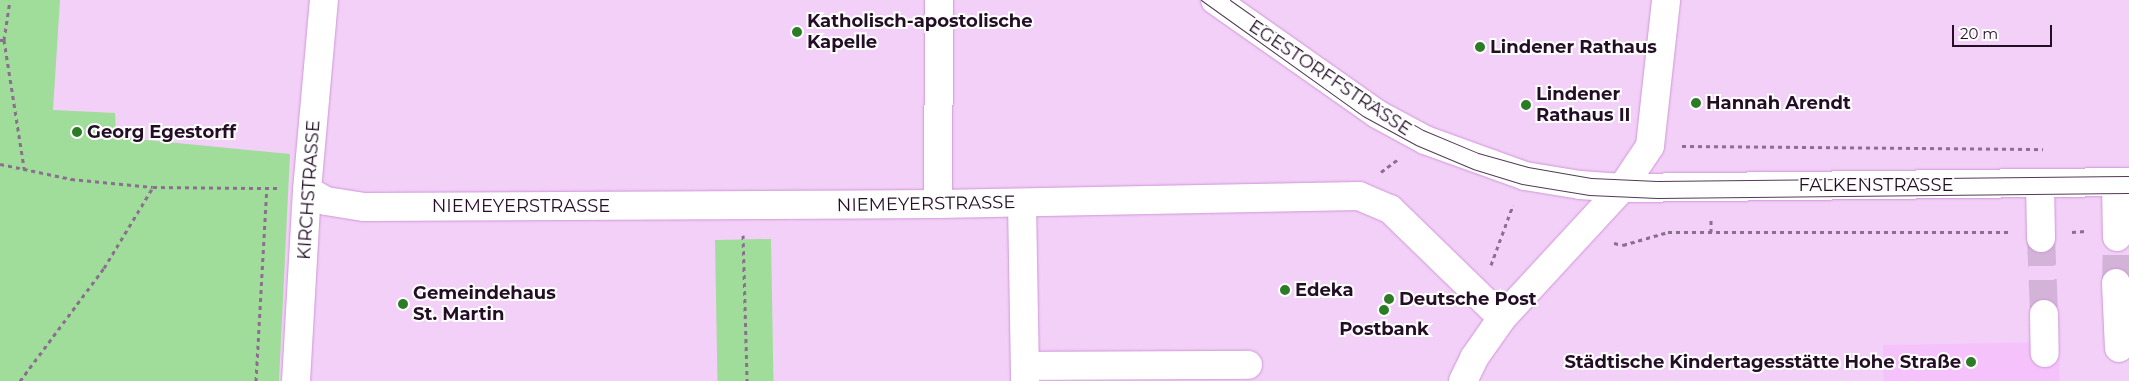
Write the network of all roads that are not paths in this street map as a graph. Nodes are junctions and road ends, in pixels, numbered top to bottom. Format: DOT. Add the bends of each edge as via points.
graph roads {
  1 [pos="324,0"];
  2 [pos="938,0"];
  3 [pos="1215,0"];
  4 [pos="1666,0"];
  5 [pos="2122,182"];
  6 [pos="2040,184"];
  7 [pos="1622,188"];
  8 [pos="308,190"];
  9 [pos="1022,203"];
  10 [pos="938,204"];
  11 [pos="2116,234"];
  12 [pos="2041,235"];
  13 [pos="2116,283"];
  14 [pos="2044,314"];
  15 [pos="1502,318"];
  16 [pos="2119,348"];
  17 [pos="2045,353"];
  18 [pos="1248,365"];
  19 [pos="1025,373"];
  20 [pos="296,381"];
  21 [pos="1464,381"];
  1 -- 8 [label="street, KIRCHSTRASSE"];
  2 -- 10 [label="street"];
  3 -- 7 [label="street, EGESTORFFSTRASSE" via="1377,114 1425,140 1525,176"];
  4 -- 7 [label="street" via="1650,146"];
  5 -- 6 [label="street, FALKENSTRASSE"];
  5 -- 11 [label="street"];
  6 -- 7 [label="street, FALKENSTRASSE"];
  6 -- 12 [label="street"];
  7 -- 15 [label="street"];
  8 -- 10 [label="street, NIEMEYERSTRASSE" via="326,201 345,206"];
  8 -- 20 [label="street, KIRCHSTRASSE"];
  9 -- 10 [label="street, NIEMEYERSTRASSE"];
  9 -- 15 [label="street, NIEMEYERSTRASSE" via="1360,196 1390,209"];
  9 -- 19 [label="street"];
  13 -- 16 [label="street"];
  14 -- 17 [label="street"];
  15 -- 21 [label="street" via="1474,358"];
  18 -- 19 [label="street"];
}
